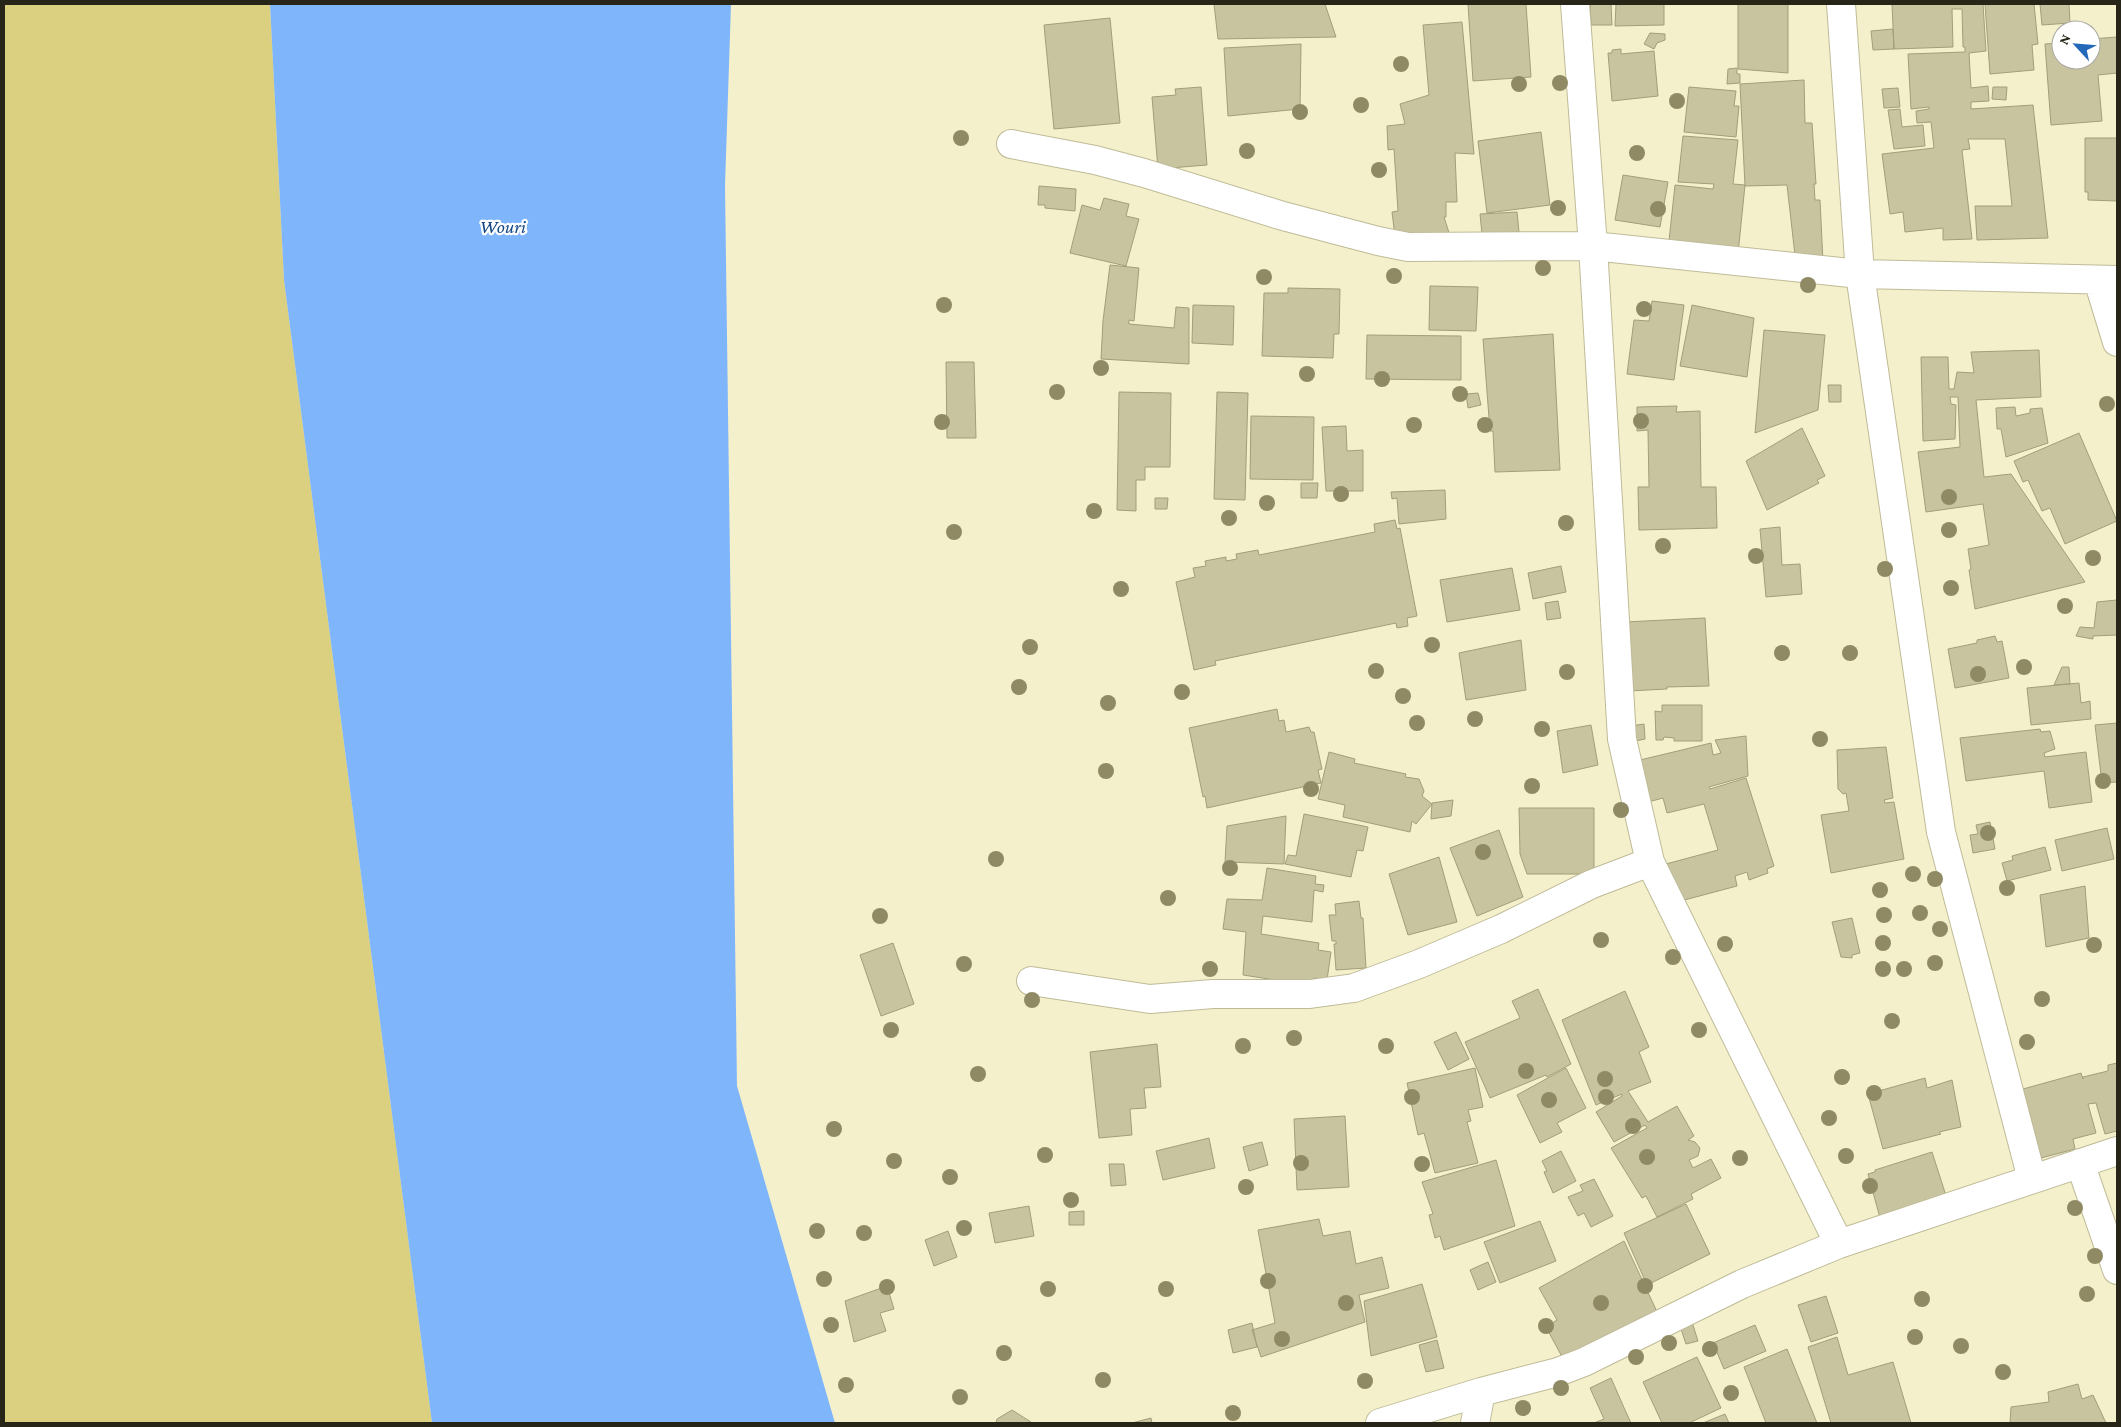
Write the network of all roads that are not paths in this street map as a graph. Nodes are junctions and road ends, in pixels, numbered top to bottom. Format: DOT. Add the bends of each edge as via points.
graph roads {
  1 [pos="1575,4"];
  2 [pos="1841,4"];
  3 [pos="1011,144"];
  4 [pos="1593,246"];
  5 [pos="1860,274"];
  6 [pos="2108,280"];
  7 [pos="2117,342"];
  8 [pos="1650,862"];
  9 [pos="1031,981"];
  10 [pos="2117,1151"];
  11 [pos="2080,1163"];
  12 [pos="2032,1179"];
  13 [pos="1839,1244"];
  14 [pos="2117,1270"];
  15 [pos="1481,1392"];
  16 [pos="1380,1423"];
  17 [pos="1475,1423"];
  1 -- 4 [label="street"];
  2 -- 5 [label="street"];
  3 -- 4 [label="street" via="1119,167 1283,216 1408,247"];
  4 -- 5 [label="street"];
  4 -- 8 [label="street" via="1622,739"];
  5 -- 6 [label="street"];
  5 -- 12 [label="street" via="1941,832"];
  6 -- 7 [label="street"];
  8 -- 9 [label="street" via="1592,884 1419,964 1354,988 1310,994 1213,994 1150,999"];
  8 -- 13 [label="street"];
  10 -- 11 [label="street"];
  11 -- 12 [label="street"];
  11 -- 14 [label="street"];
  12 -- 13 [label="street"];
  13 -- 15 [label="street" via="1742,1284 1584,1362"];
  15 -- 16 [label="street"];
  15 -- 17 [label="street"];
}
